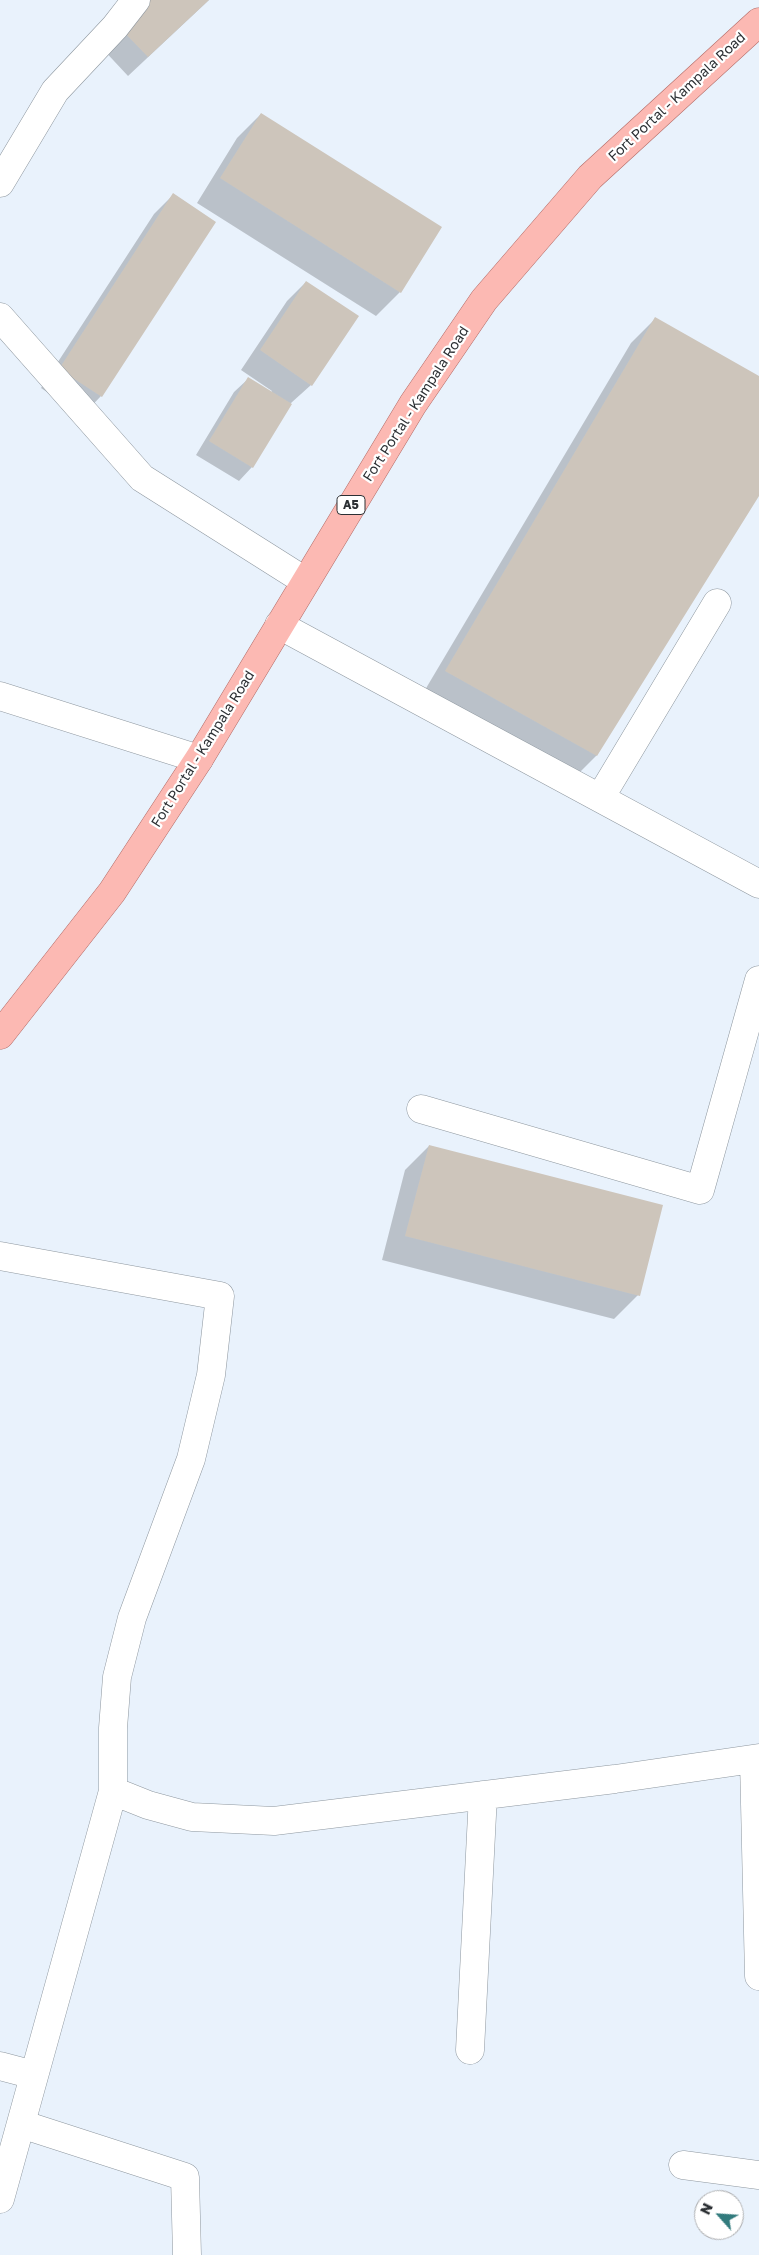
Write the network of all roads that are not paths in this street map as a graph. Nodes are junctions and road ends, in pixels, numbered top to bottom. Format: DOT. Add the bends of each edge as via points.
graph roads {
  1 [pos="136,0"];
  2 [pos="759,22"];
  3 [pos="0,183"];
  4 [pos="0,317"];
  5 [pos="306,581"];
  6 [pos="718,603"];
  7 [pos="279,625"];
  8 [pos="0,696"];
  9 [pos="199,759"];
  10 [pos="600,798"];
  11 [pos="759,884"];
  12 [pos="759,980"];
  13 [pos="0,1035"];
  14 [pos="421,1109"];
  15 [pos="0,1256"];
  16 [pos="756,1759"];
  17 [pos="113,1791"];
  18 [pos="483,1795"];
  19 [pos="759,1976"];
  20 [pos="470,2050"];
  21 [pos="0,2066"];
  22 [pos="34,2075"];
  23 [pos="20,2124"];
  24 [pos="682,2166"];
  25 [pos="759,2174"];
  26 [pos="0,2198"];
  27 [pos="186,2255"];
  1 -- 3 [label="street" via="55,91"];
  2 -- 5 [label="main road, Fort Portal - Kampala Road / A5" via="590,177 484,300 413,404"];
  4 -- 5 [label="street" via="142,478"];
  5 -- 7 [label="main road, Fort Portal - Kampala Road / A5"];
  6 -- 10 [label="street"];
  7 -- 9 [label="main road, Fort Portal - Kampala Road / A5"];
  7 -- 10 [label="street"];
  8 -- 9 [label="street"];
  9 -- 13 [label="main road, Fort Portal - Kampala Road / A5" via="112,892"];
  10 -- 11 [label="street"];
  12 -- 14 [label="street" via="700,1190"];
  15 -- 17 [label="street" via="220,1296 211,1376 191,1460 132,1618 117,1677"];
  16 -- 18 [label="street"];
  16 -- 19 [label="street"];
  17 -- 18 [label="street" via="192,1817 274,1821"];
  17 -- 22 [label="street"];
  18 -- 20 [label="street"];
  21 -- 22 [label="street"];
  22 -- 23 [label="street"];
  23 -- 26 [label="street"];
  23 -- 27 [label="street" via="185,2177"];
  24 -- 25 [label="street"];
}
